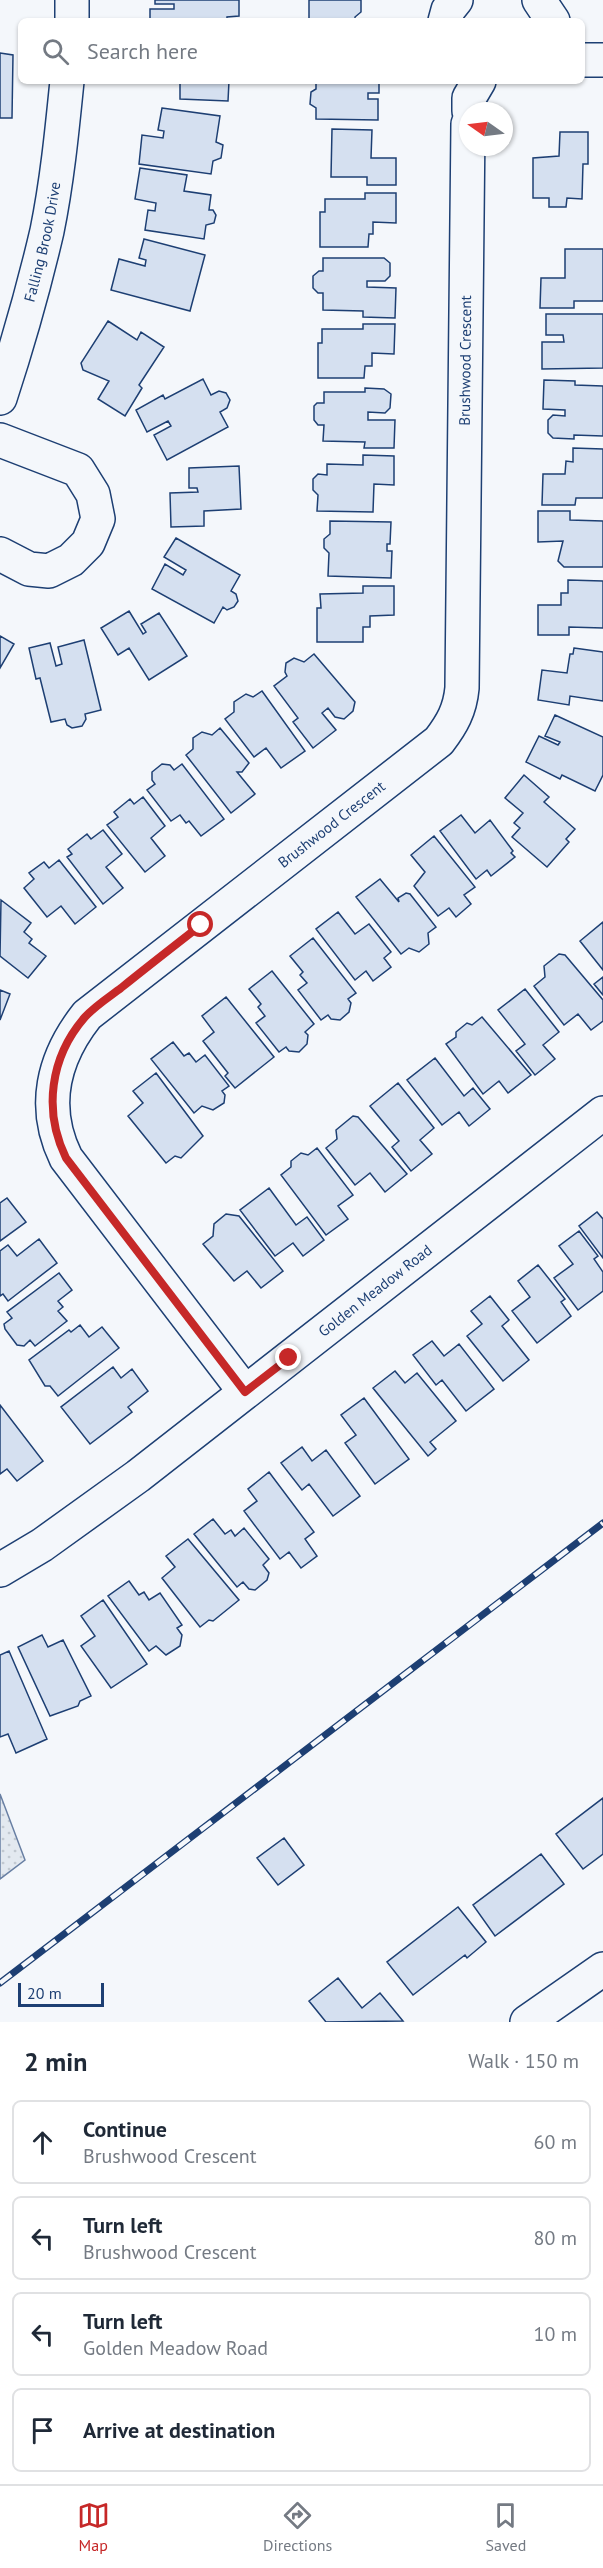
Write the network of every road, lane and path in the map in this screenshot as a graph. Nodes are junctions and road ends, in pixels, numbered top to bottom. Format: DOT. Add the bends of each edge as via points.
graph roads {
  1 [pos="72,0"];
  2 [pos="456,0"];
  3 [pos="539,0"];
  4 [pos="72,18"];
  5 [pos="446,18"];
  6 [pos="552,18"];
  7 [pos="585,60"];
  8 [pos="603,60"];
  9 [pos="68,84"];
  10 [pos="469,99"];
  11 [pos="0,398"];
  12 [pos="0,440"];
  13 [pos="0,554"];
  14 [pos="603,1113"];
  15 [pos="245,1392"];
  16 [pos="0,1570"];
  17 [pos="603,1969"];
  18 [pos="527,2022"];
  1 -- 4 [label="street"];
  2 -- 5 [label="street"];
  3 -- 6 [label="street"];
  7 -- 8 [label="street"];
  9 -- 11 [label="street, Falling Brook Drive" via="47,230"];
  10 -- 15 [label="street, Brushwood Crescent" via="460,707 453,723 431,748 87,1015 71,1035 55,1081 52,1119 66,1158"];
  12 -- 13 [label="street" via="78,470 93,494 99,519 88,543 71,560 49,571 29,569"];
  14 -- 15 [label="street, Golden Meadow Road"];
  15 -- 16 [label="street, Golden Meadow Road" via="138,1476"];
  17 -- 18 [label="street"];
}
